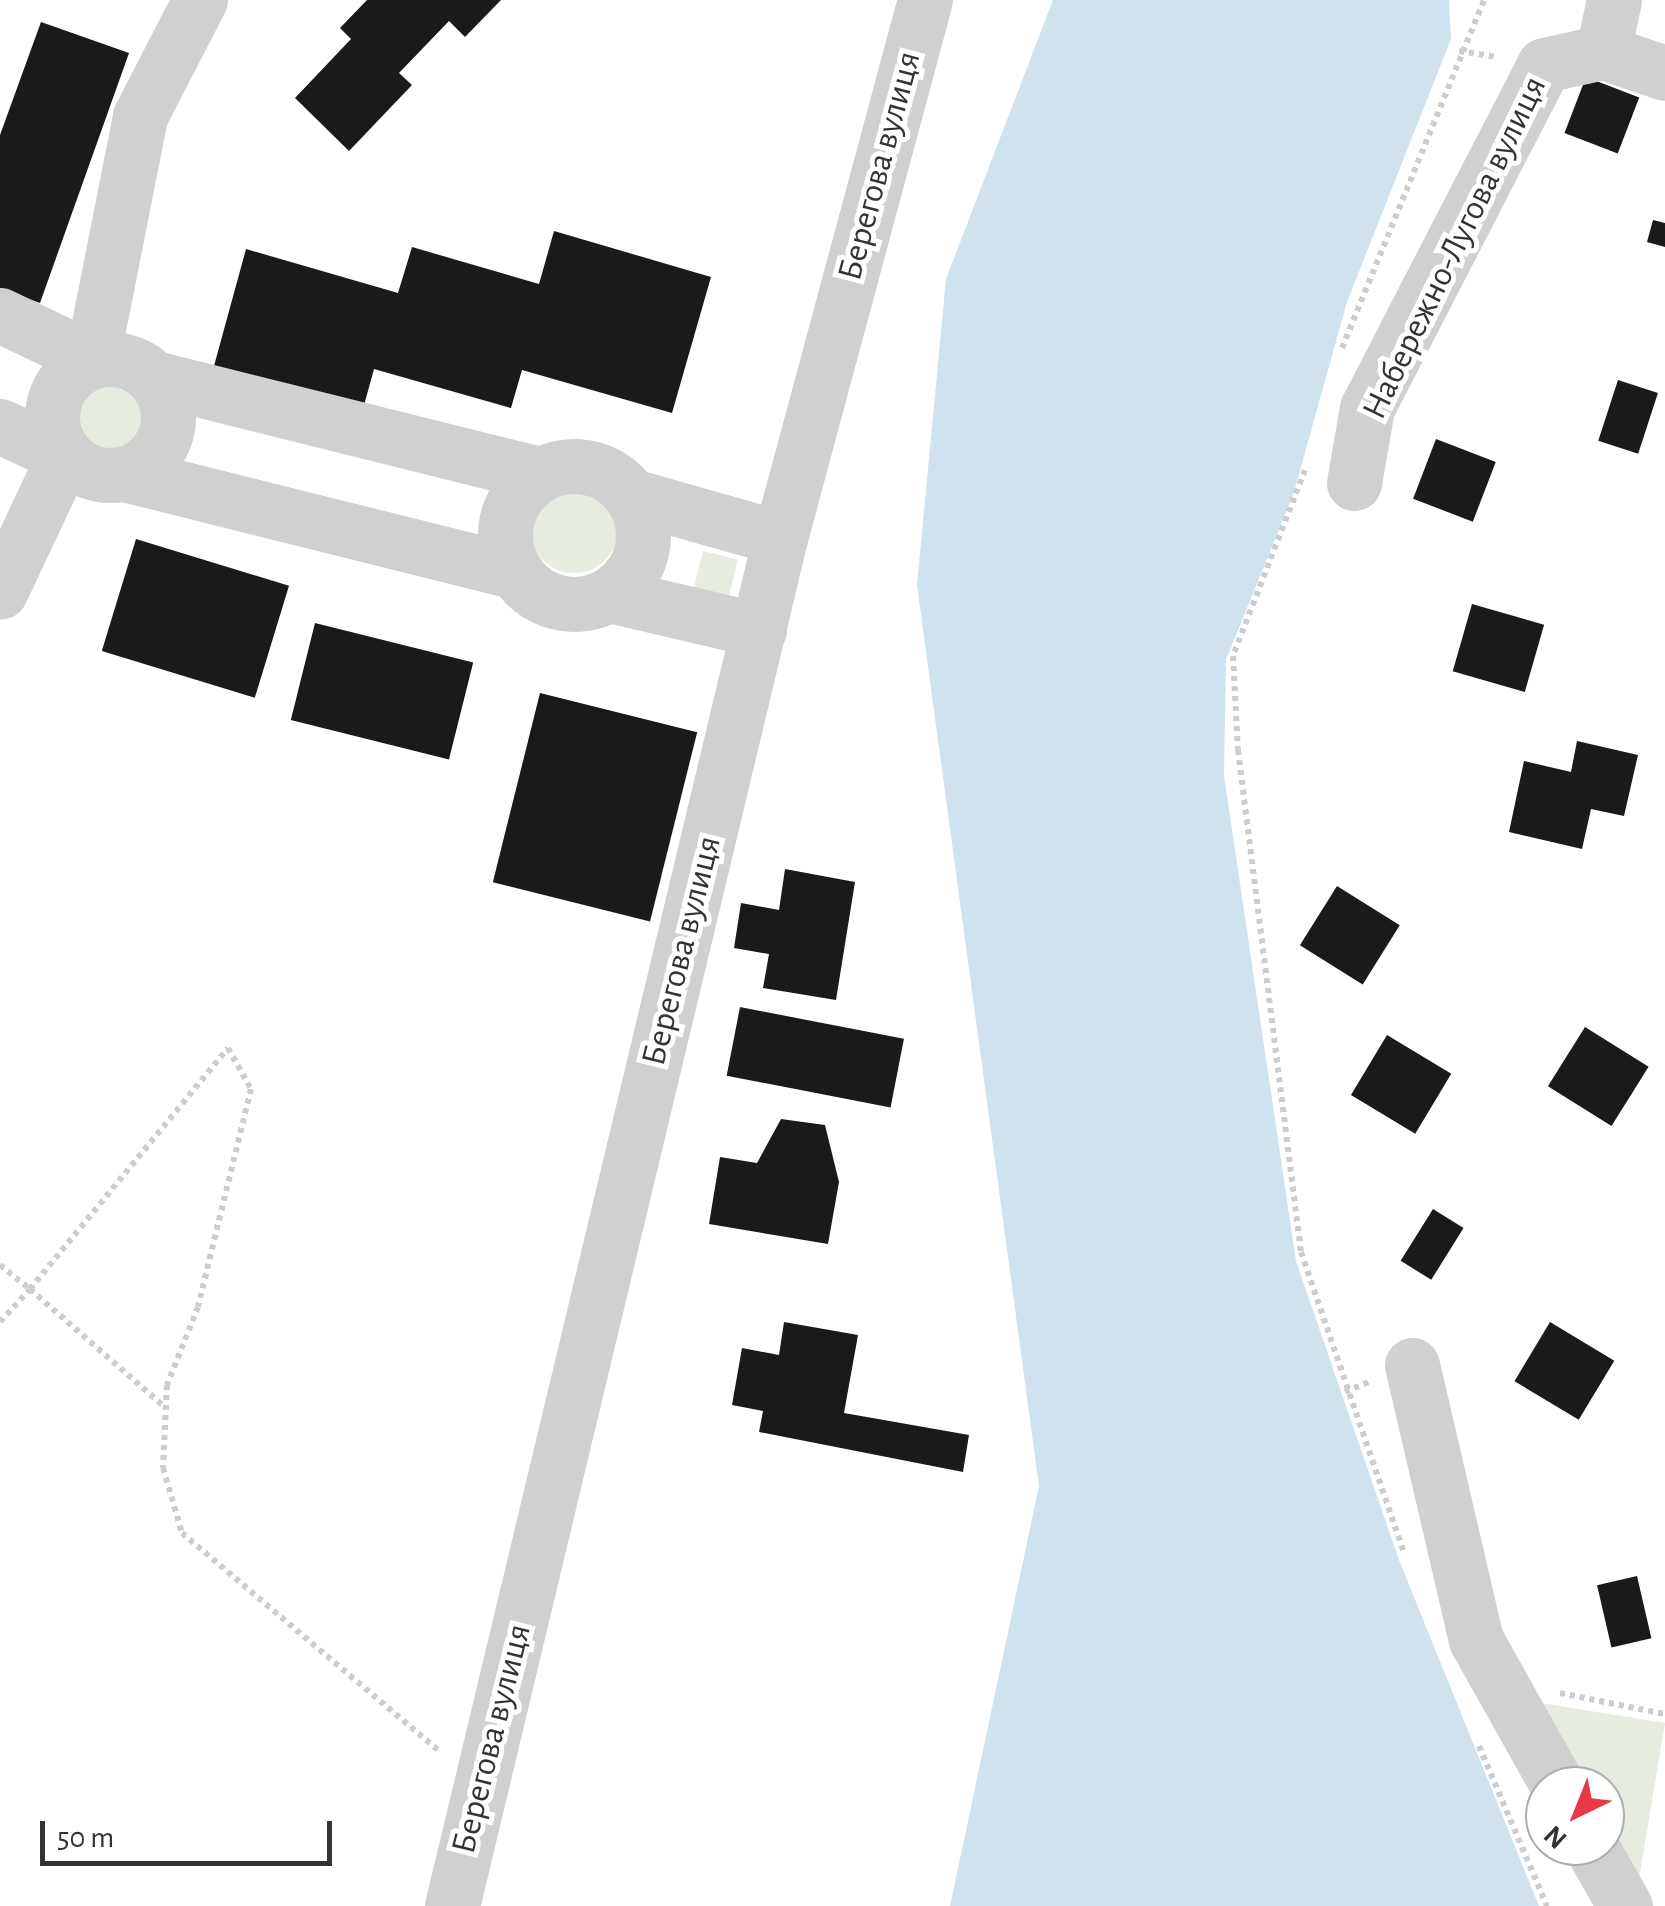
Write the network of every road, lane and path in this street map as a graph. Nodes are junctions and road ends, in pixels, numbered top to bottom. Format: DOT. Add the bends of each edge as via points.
graph roads {
  1 [pos="200,0"];
  2 [pos="925,0"];
  3 [pos="1484,0"];
  4 [pos="1614,0"];
  5 [pos="1604,52"];
  6 [pos="1665,72"];
  7 [pos="0,314"];
  8 [pos="1340,354"];
  9 [pos="92,359"];
  10 [pos="154,378"];
  11 [pos="0,426"];
  12 [pos="64,456"];
  13 [pos="1332,471"];
  14 [pos="124,474"];
  15 [pos="540,474"];
  16 [pos="632,496"];
  17 [pos="780,538"];
  18 [pos="516,572"];
  19 [pos="0,592"];
  20 [pos="609,595"];
  21 [pos="760,630"];
  22 [pos="0,1265"];
  23 [pos="30,1288"];
  24 [pos="0,1322"];
  25 [pos="1412,1364"];
  26 [pos="166,1408"];
  27 [pos="1408,1564"];
  28 [pos="1492,1668"];
  29 [pos="1665,1714"];
  30 [pos="1472,1729"];
  31 [pos="1547,1766"];
  32 [pos="480,1786"];
  33 [pos="1602,1866"];
  34 [pos="452,1906"];
  35 [pos="1547,1906"];
  36 [pos="1625,1906"];
  1 -- 9 [label="street" via="140,116"];
  2 -- 17 [label="street, Берегова вулиця"];
  3 -- 8 [label="path"];
  4 -- 5 [label="street"];
  5 -- 6 [label="street"];
  5 -- 13 [label="street, Набережно-Лугова вулиця" via="1544,65"];
  7 -- 9 [label="street"];
  9 -- 10 [label="street" via="128,361"];
  9 -- 12 [label="street" via="54,400"];
  10 -- 14 [label="street" via="166,434"];
  10 -- 15 [label="street"];
  11 -- 12 [label="street"];
  12 -- 14 [label="street" via="94,473"];
  12 -- 19 [label="street"];
  13 -- 27 [label="path" via="1233,656 1238,750 1300,1252"];
  14 -- 18 [label="street"];
  15 -- 16 [label="street" via="590,468"];
  15 -- 18 [label="street" via="510,507 507,551"];
  16 -- 17 [label="street"];
  16 -- 20 [label="street" via="642,528 638,562"];
  17 -- 21 [label="street, Берегова вулиця"];
  18 -- 20 [label="street" via="548,599"];
  20 -- 21 [label="street"];
  21 -- 32 [label="street, Берегова вулиця"];
  22 -- 23 [label="path"];
  23 -- 24 [label="path"];
  23 -- 26 [label="path"];
  23 -- 26 [label="path" via="228,1048 251,1089"];
  25 -- 28 [label="street" via="1476,1640"];
  26 -- 32 [label="path" via="163,1468 182,1533"];
  28 -- 29 [label="path" via="1551,1691"];
  28 -- 31 [label="street"];
  30 -- 35 [label="path"];
  32 -- 34 [label="street, Берегова вулиця"];
  33 -- 36 [label="street"];
}
